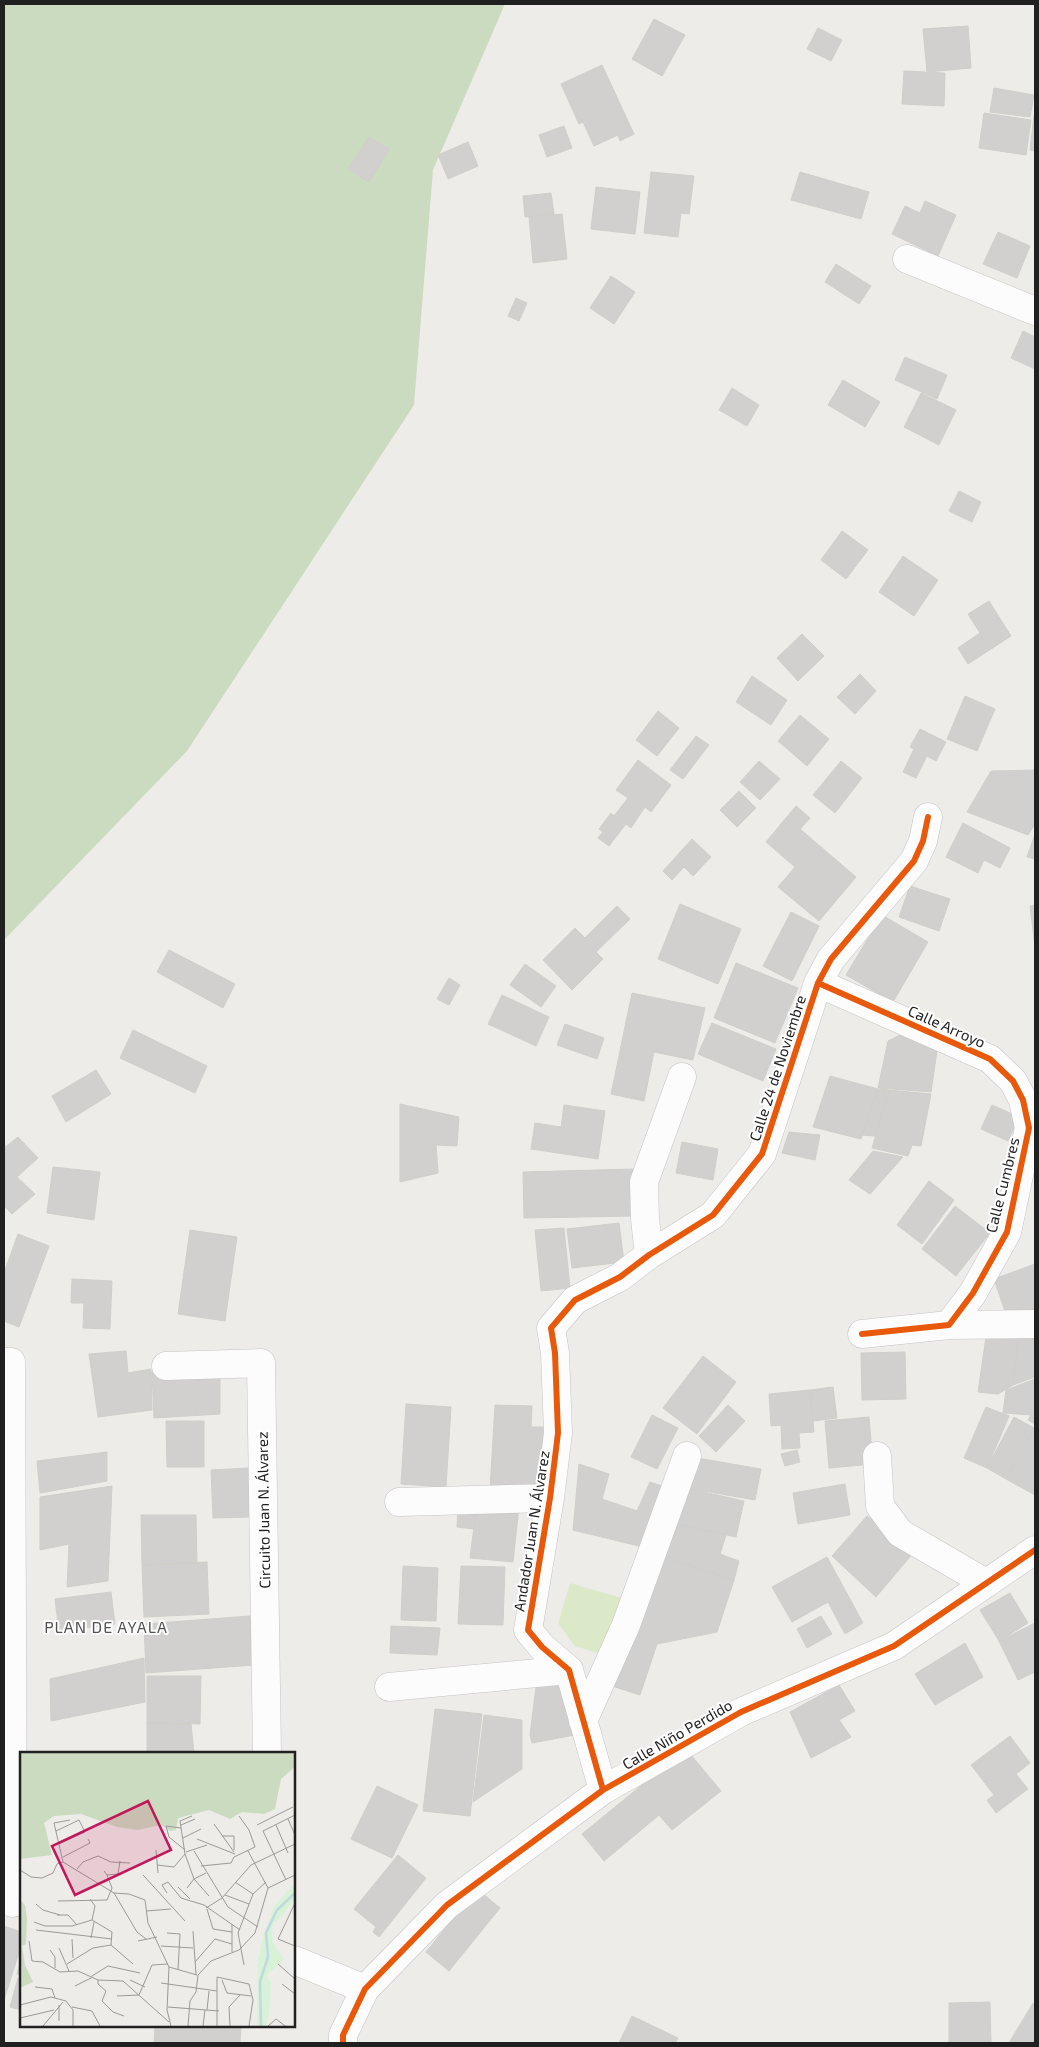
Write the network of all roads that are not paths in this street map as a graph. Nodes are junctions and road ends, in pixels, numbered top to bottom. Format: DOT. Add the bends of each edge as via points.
graph roads {
  1 [pos="907,259"];
  2 [pos="1035,311"];
  3 [pos="928,817"];
  4 [pos="818,983"];
  5 [pos="682,1077"];
  6 [pos="1029,1128"];
  7 [pos="649,1255"];
  8 [pos="575,1300"];
  9 [pos="1035,1324"];
  10 [pos="949,1325"];
  11 [pos="862,1334"];
  12 [pos="7,1362"];
  13 [pos="166,1366"];
  14 [pos="687,1456"];
  15 [pos="877,1456"];
  16 [pos="550,1498"];
  17 [pos="399,1502"];
  18 [pos="1035,1550"];
  19 [pos="986,1583"];
  20 [pos="569,1670"];
  21 [pos="389,1687"];
  22 [pos="583,1721"];
  23 [pos="266,1752"];
  24 [pos="603,1790"];
  25 [pos="13,1903"];
  26 [pos="295,1960"];
  27 [pos="365,1989"];
  28 [pos="343,2043"];
  1 -- 2 [label="street"];
  3 -- 4 [label="street, Calle 24 de Noviembre" via="923,841 914,861 836,953"];
  4 -- 6 [label="street, Calle Arroyo" via="990,1058 1013,1080 1023,1100"];
  4 -- 7 [label="street, Calle 24 de Noviembre" via="762,1154 713,1215"];
  5 -- 7 [label="street" via="644,1182"];
  6 -- 10 [label="street, Calle Cumbres" via="1007,1232 973,1293"];
  7 -- 8 [label="street, Calle 24 de Noviembre" via="620,1277"];
  8 -- 16 [label="street, Andador Juan N. Álvarez" via="551,1328 558,1433"];
  9 -- 10 [label="street"];
  10 -- 11 [label="street"];
  12 -- 25 [label="street"];
  13 -- 23 [label="street, Circuito Juan N. Álvarez" via="261,1363"];
  14 -- 22 [label="street" via="626,1625"];
  15 -- 19 [label="street" via="880,1506 900,1534"];
  16 -- 17 [label="street"];
  16 -- 20 [label="street, Andador Juan N. Álvarez" via="528,1630"];
  18 -- 19 [label="street, Calle Niño Perdido"];
  19 -- 24 [label="street, Calle Niño Perdido" via="894,1646 741,1712"];
  20 -- 21 [label="street"];
  20 -- 22 [label="street"];
  22 -- 24 [label="street"];
  24 -- 27 [label="street, Calle Niño Perdido" via="447,1905"];
  26 -- 27 [label="street"];
  27 -- 28 [label="street, Calle Niño Perdido" via="343,2035"];
}
